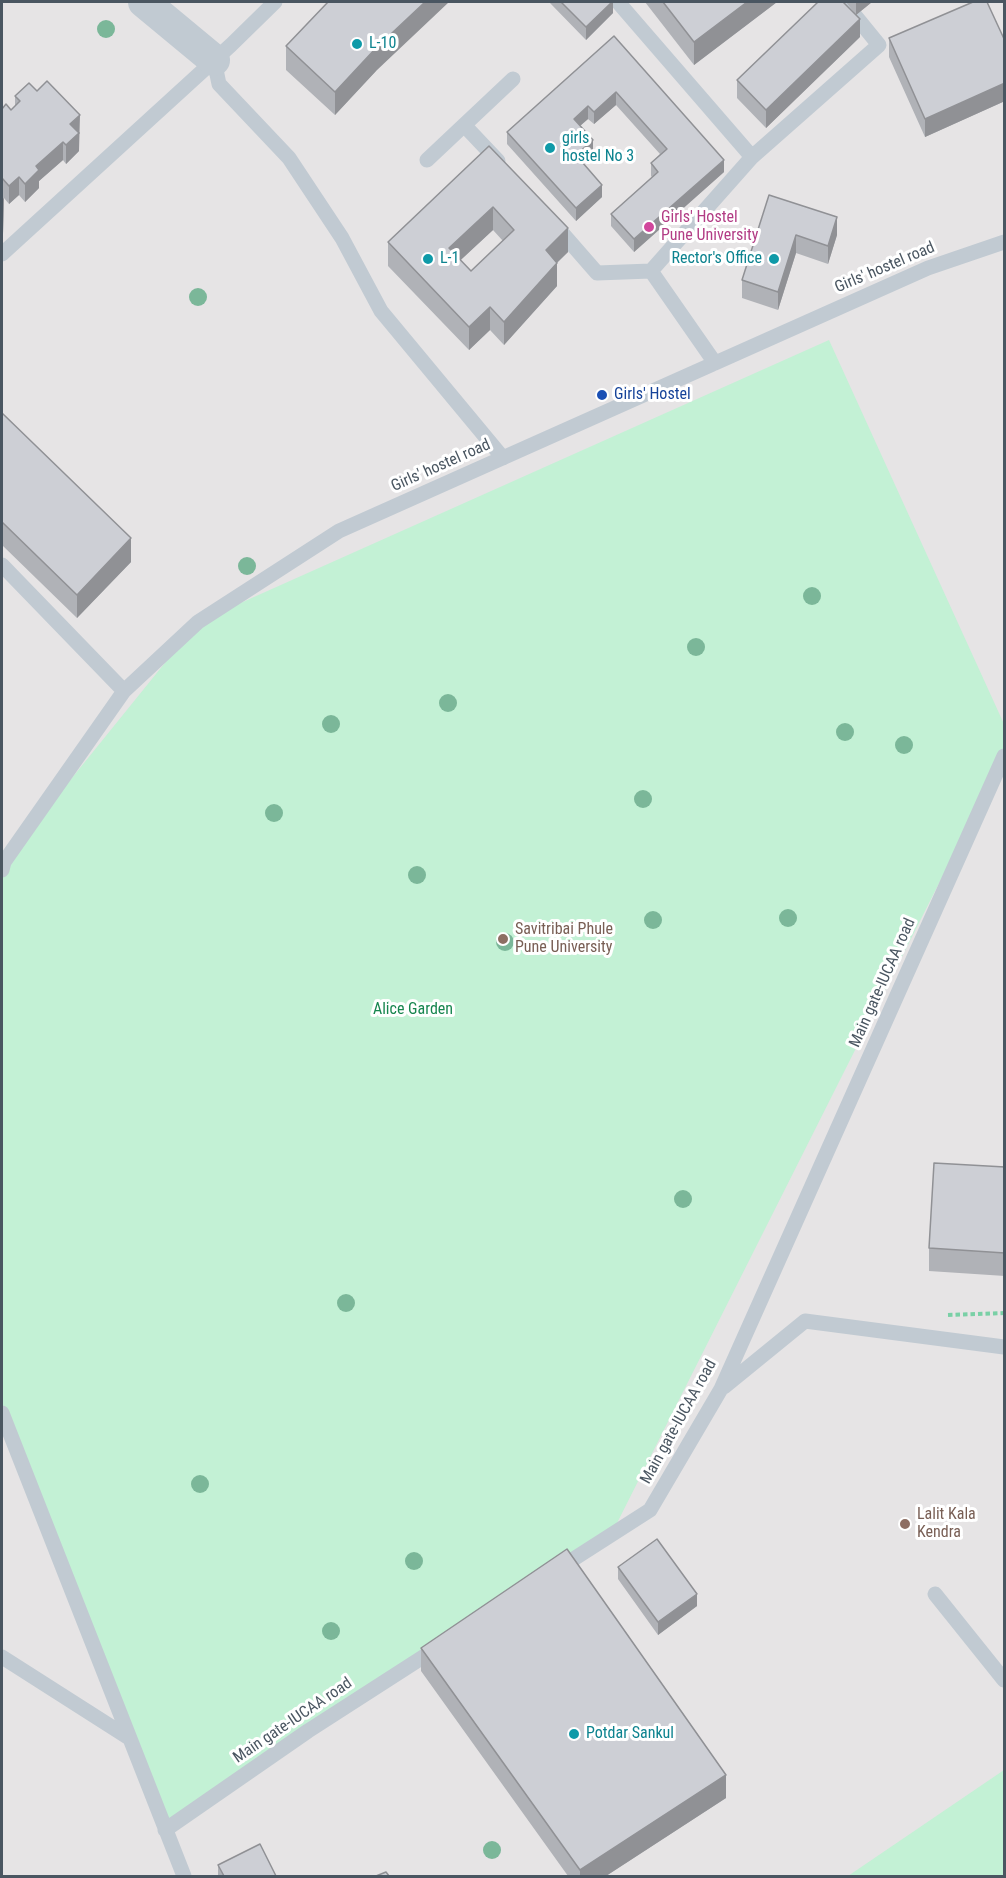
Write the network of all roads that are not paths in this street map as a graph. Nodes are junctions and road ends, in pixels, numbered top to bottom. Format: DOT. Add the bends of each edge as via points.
graph roads {
  1 [pos="144,2"];
  2 [pos="275,2"];
  3 [pos="618,2"];
  4 [pos="844,2"];
  5 [pos="214,60"];
  6 [pos="513,79"];
  7 [pos="464,125"];
  8 [pos="752,157"];
  9 [pos="427,160"];
  10 [pos="510,174"];
  11 [pos="549,219"];
  12 [pos="1005,242"];
  13 [pos="2,254"];
  14 [pos="651,271"];
  15 [pos="715,363"];
  16 [pos="503,458"];
  17 [pos="2,565"];
  18 [pos="123,691"];
  19 [pos="1005,756"];
  20 [pos="2,870"];
  21 [pos="1005,1347"];
  22 [pos="721,1389"];
  23 [pos="2,1413"];
  24 [pos="542,1579"];
  25 [pos="934,1594"];
  26 [pos="445,1642"];
  27 [pos="2,1657"];
  28 [pos="1005,1680"];
  29 [pos="129,1738"];
  30 [pos="165,1830"];
  31 [pos="184,1876"];
  1 -- 5 [label="street"];
  2 -- 5 [label="lane"];
  3 -- 8 [label="lane"];
  4 -- 8 [label="lane" via="879,45"];
  5 -- 13 [label="lane"];
  5 -- 16 [label="lane" via="219,84 290,158 342,238 381,311"];
  6 -- 7 [label="lane"];
  7 -- 9 [label="lane"];
  7 -- 10 [label="lane"];
  8 -- 14 [label="lane"];
  11 -- 14 [label="lane" via="597,273"];
  12 -- 15 [label="lane, Girls' hostel road" via="928,267"];
  14 -- 15 [label="lane"];
  15 -- 16 [label="lane, Girls' hostel road"];
  16 -- 18 [label="lane, Girls' hostel road" via="339,531 198,622"];
  17 -- 18 [label="lane"];
  18 -- 20 [label="lane, Girls' hostel road"];
  19 -- 22 [label="lane, Main gate-IUCAA road"];
  21 -- 22 [label="lane" via="805,1321"];
  22 -- 24 [label="lane, Main gate-IUCAA road" via="650,1510"];
  23 -- 29 [label="lane"];
  25 -- 28 [label="lane"];
  26 -- 30 [label="lane, Main gate-IUCAA road"];
  27 -- 29 [label="lane"];
  29 -- 30 [label="lane"];
  30 -- 31 [label="lane"];
}
